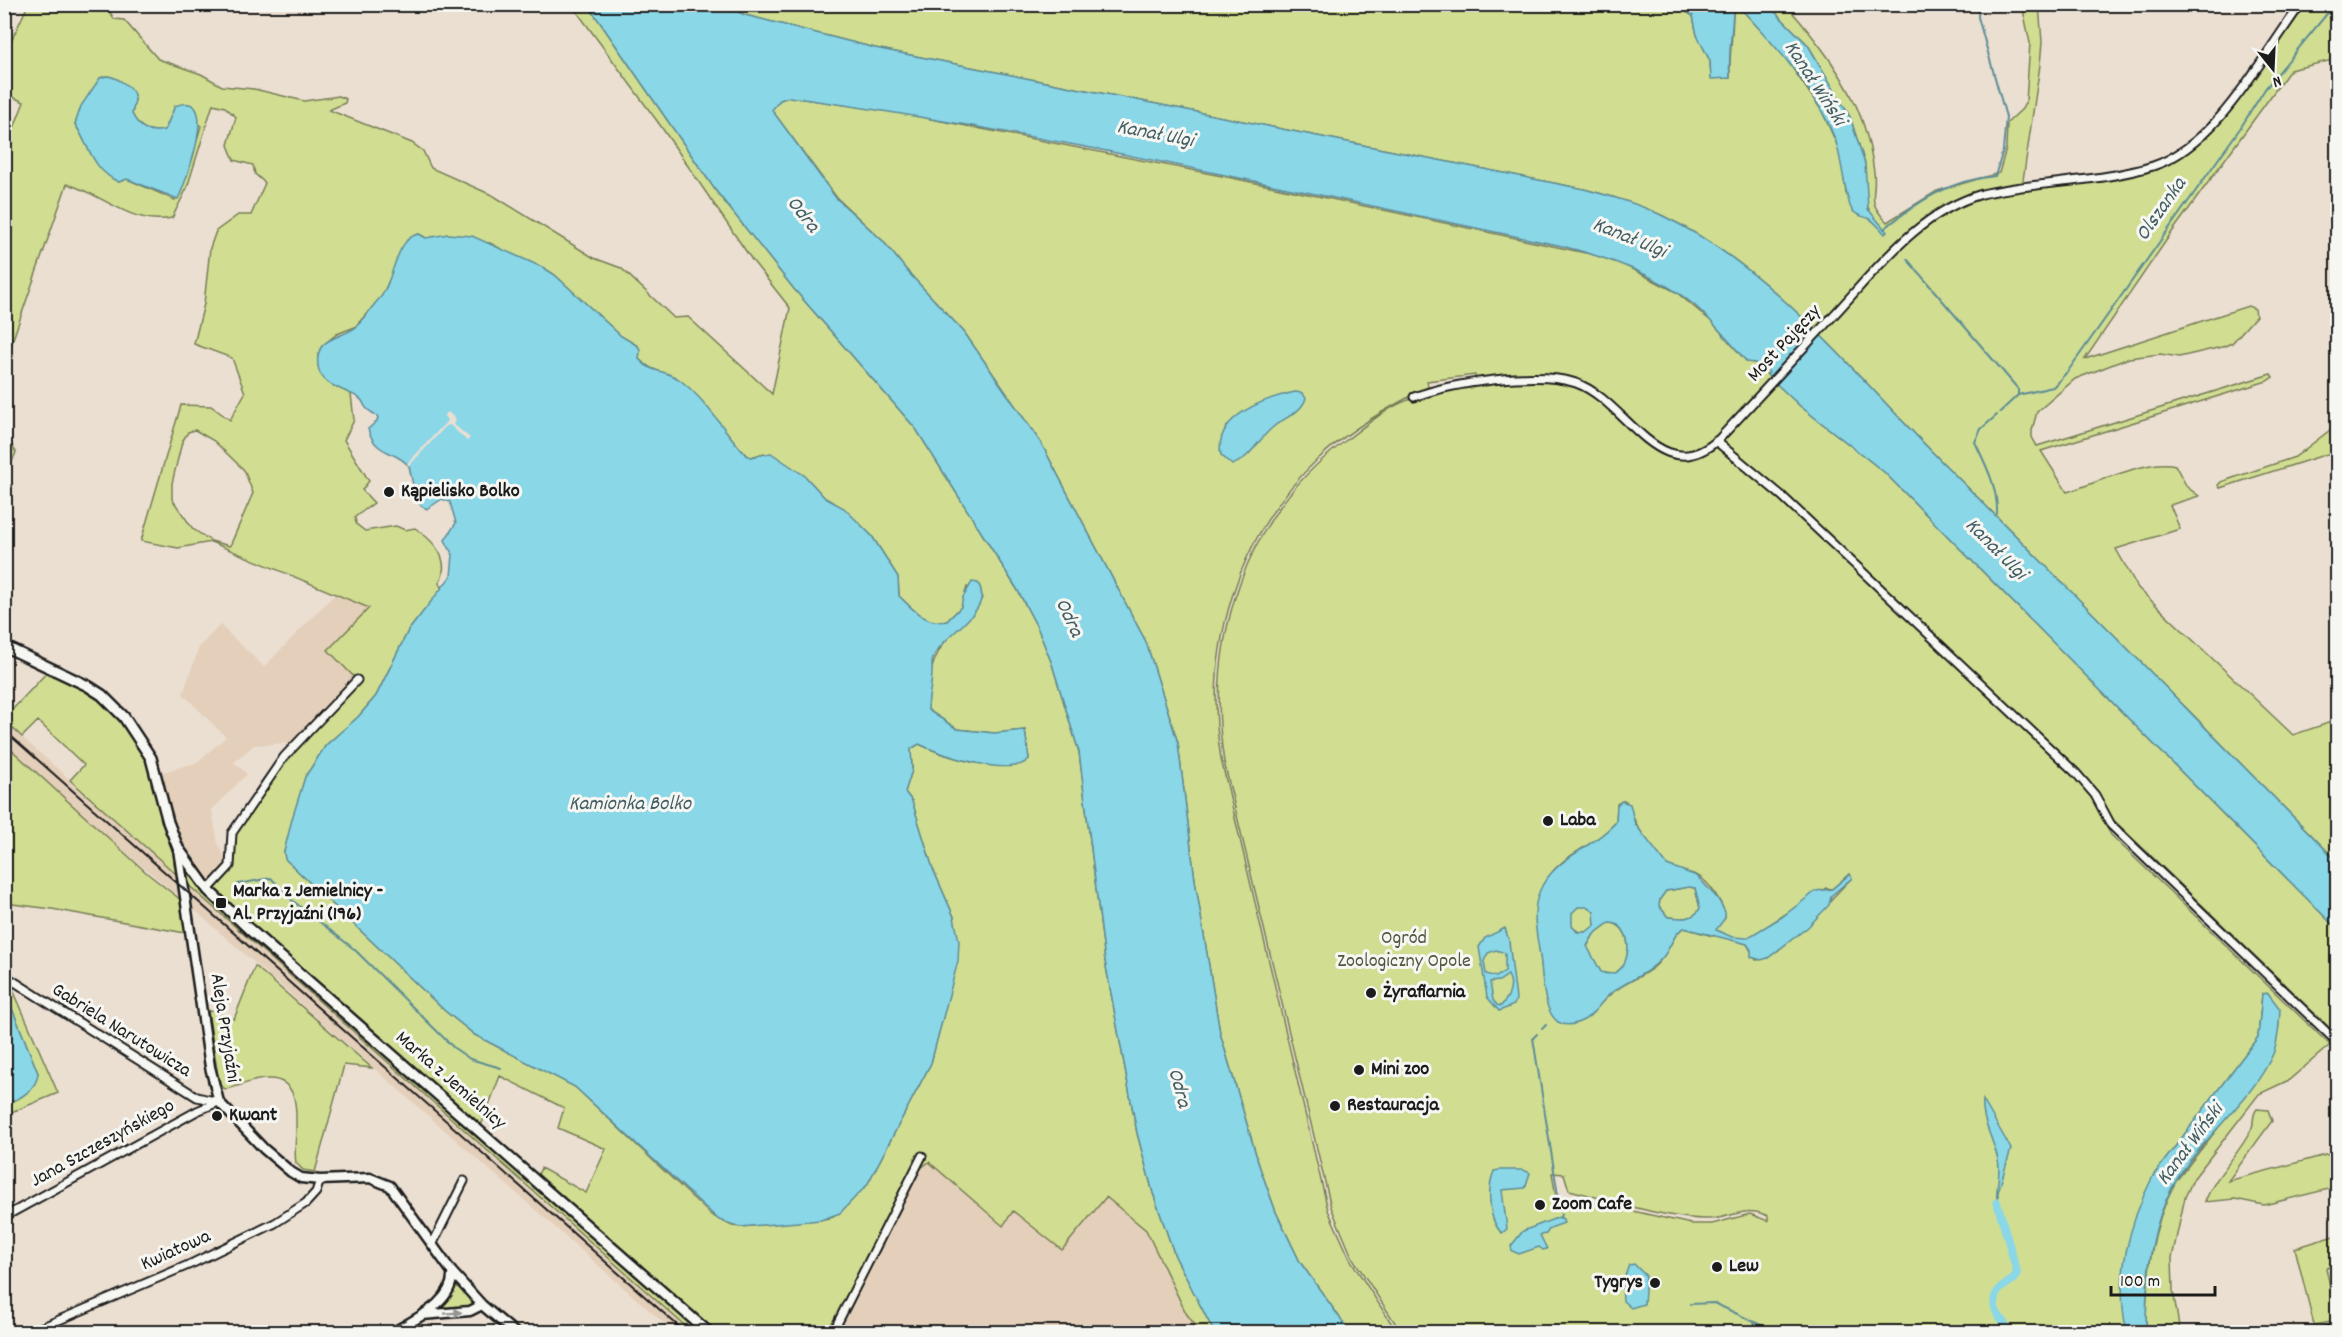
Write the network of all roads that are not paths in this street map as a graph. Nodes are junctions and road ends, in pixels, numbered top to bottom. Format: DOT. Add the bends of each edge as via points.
graph roads {
  1 [pos="2301,4"];
  2 [pos="1414,397"];
  3 [pos="1718,440"];
  4 [pos="4,646"];
  5 [pos="357,680"];
  6 [pos="178,848"];
  7 [pos="208,890"];
  8 [pos="10,979"];
  9 [pos="2337,1042"];
  10 [pos="219,1102"];
  11 [pos="922,1156"];
  12 [pos="320,1180"];
  13 [pos="464,1181"];
  14 [pos="4,1217"];
  15 [pos="433,1243"];
  16 [pos="452,1272"];
  17 [pos="483,1305"];
  18 [pos="421,1315"];
  19 [pos="2337,1329"];
  20 [pos="31,1332"];
  21 [pos="394,1332"];
  22 [pos="514,1332"];
  23 [pos="708,1332"];
  24 [pos="833,1332"];
  25 [pos="2319,1332"];
  1 -- 3 [label="street, Most Pajęczy" via="2214,125 2176,156 2132,171 1993,192 1944,209 1918,227"];
  2 -- 3 [label="street" via="1429,391 1515,379 1555,378 1576,383 1600,396 1664,452 1689,454"];
  3 -- 9 [label="street" via="2076,773 2095,795 2111,825"];
  4 -- 6 [label="main road, Aleja Przyjaźni" via="88,686 124,717 151,758"];
  5 -- 7 [label="street" via="284,757 232,833 230,866"];
  6 -- 7 [label="main road, Marka z Jemielnicy"];
  6 -- 10 [label="street, Aleja Przyjaźni" via="210,1067"];
  7 -- 23 [label="main road, Marka z Jemielnicy"];
  8 -- 10 [label="street, Gabriela Narutowicza" via="196,1097"];
  10 -- 12 [label="street, Aleja Przyjaźni" via="282,1166 301,1178"];
  10 -- 14 [label="street, Jana Szczeszyńskiego"];
  11 -- 24 [label="street"];
  12 -- 15 [label="street, Aleja Przyjaźni" via="364,1177 386,1183"];
  12 -- 20 [label="street, Kwiatowa" via="306,1203 275,1224"];
  13 -- 15 [label="street"];
  15 -- 16 [label="street, Aleja Przyjaźni"];
  16 -- 17 [label="street, Aleja Przyjaźni"];
  16 -- 18 [label="street" via="446,1294"];
  18 -- 17 [label="street, one-way" via="470,1311"];
  17 -- 22 [label="street, Aleja Przyjaźni"];
  18 -- 21 [label="street"];
  19 -- 25 [label="street"];
}
